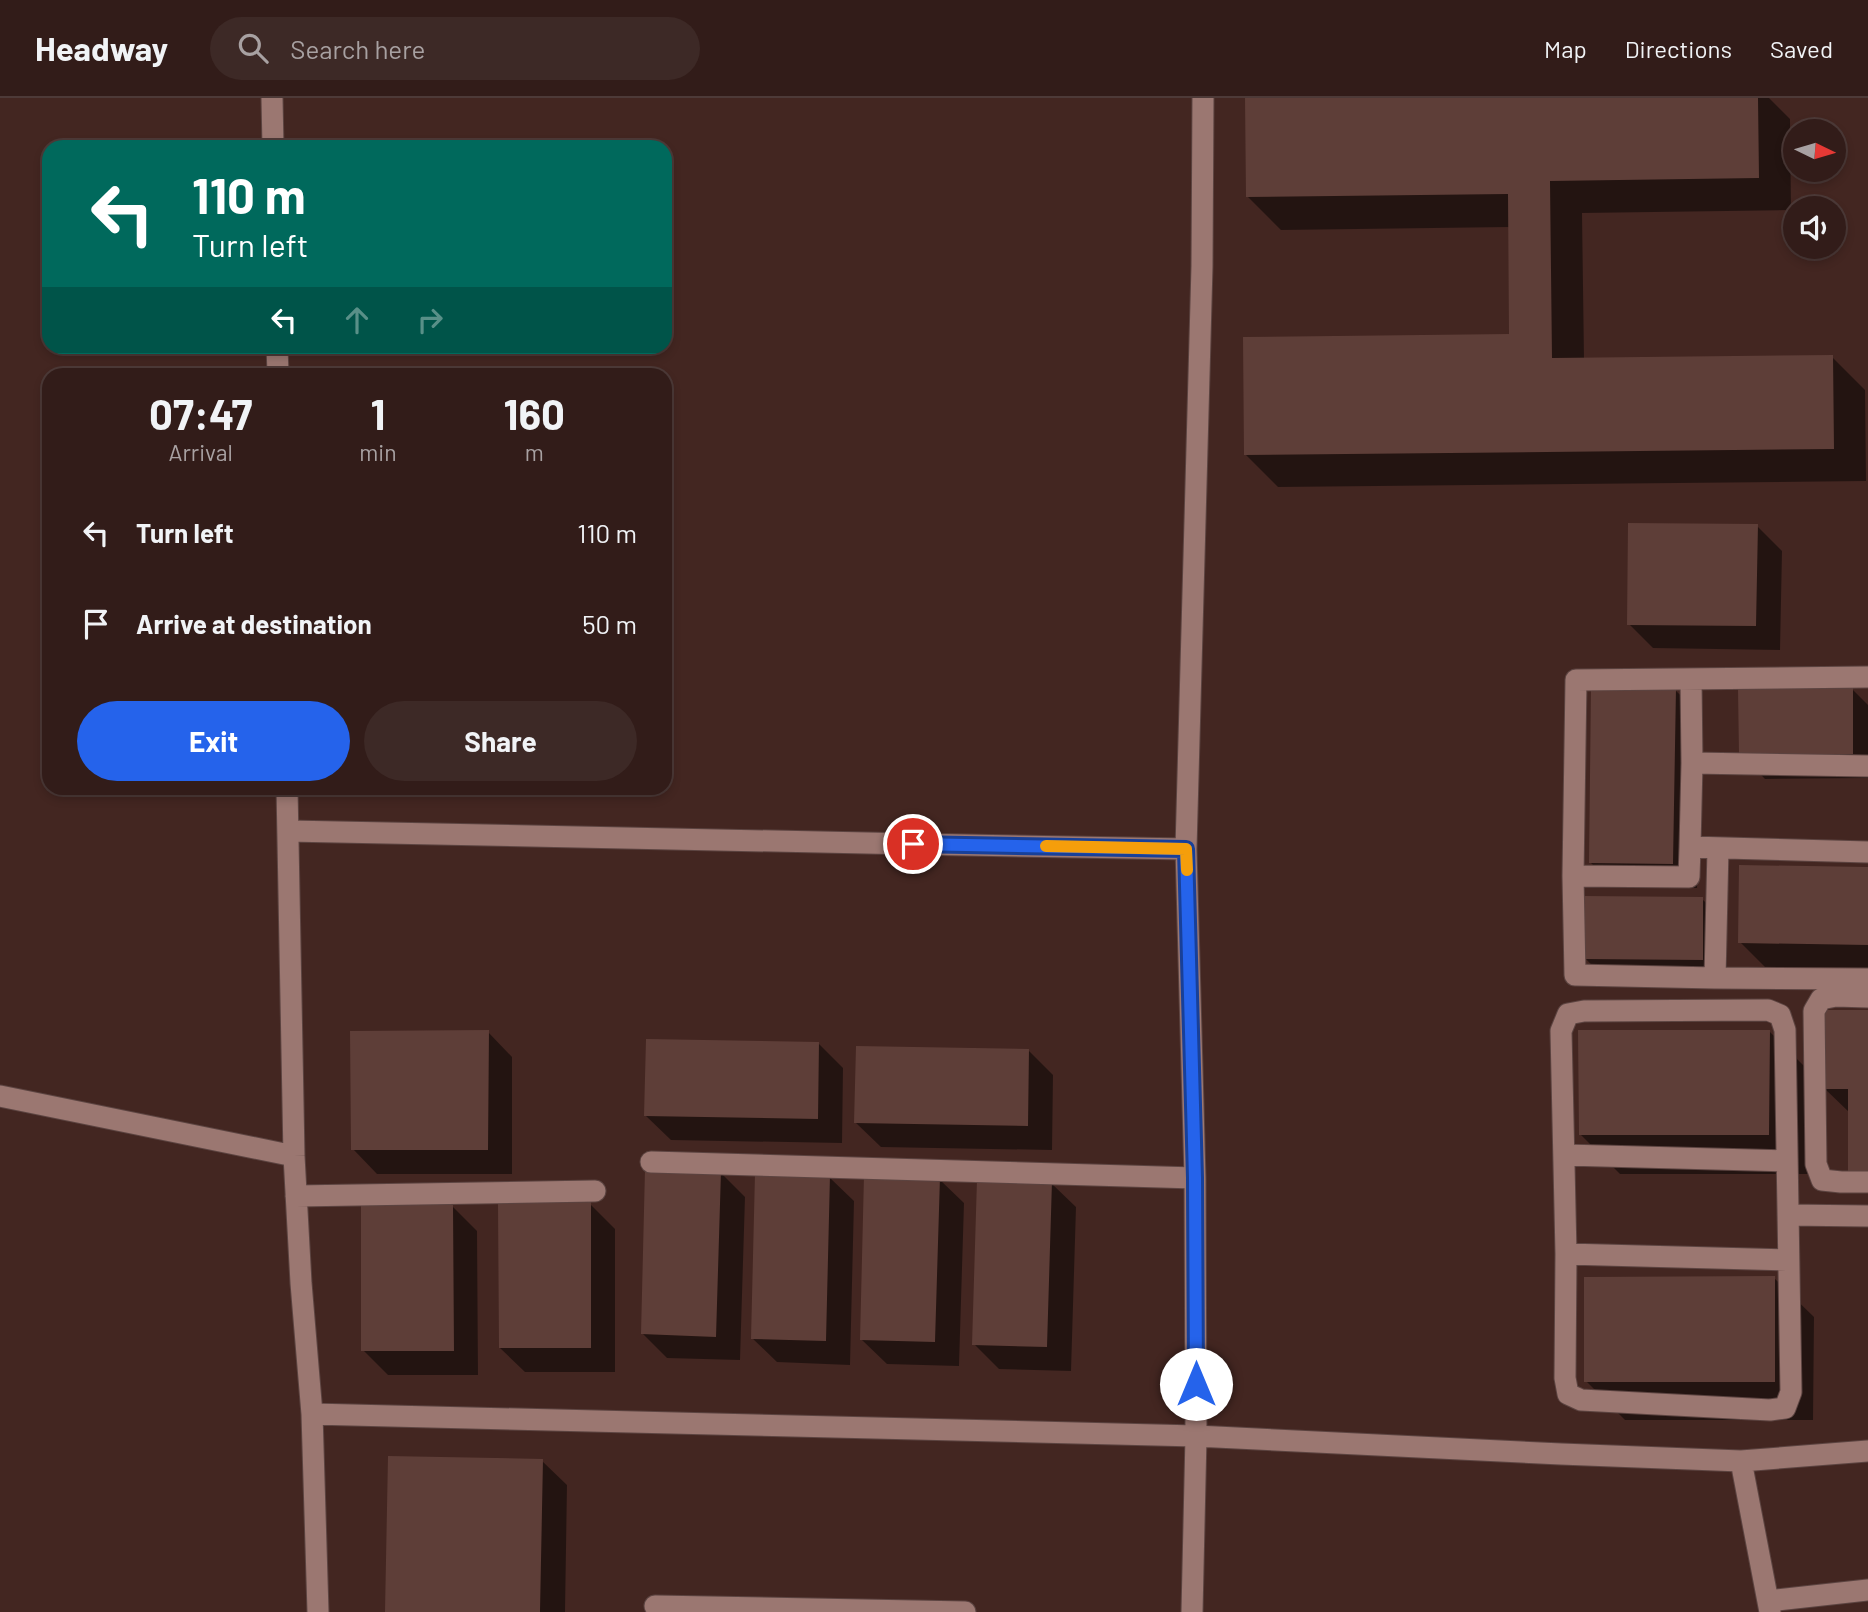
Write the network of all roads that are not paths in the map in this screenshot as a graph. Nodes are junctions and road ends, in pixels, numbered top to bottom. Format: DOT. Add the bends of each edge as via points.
graph roads {
  1 [pos="272,98"];
  2 [pos="1203,98"];
  3 [pos="273,140"];
  4 [pos="1868,677"];
  5 [pos="1691,679"];
  6 [pos="1692,762"];
  7 [pos="1868,766"];
  8 [pos="287,795"];
  9 [pos="288,831"];
  10 [pos="1690,847"];
  11 [pos="1718,848"];
  12 [pos="1186,849"];
  13 [pos="1868,852"];
  14 [pos="1573,876"];
  15 [pos="1715,978"];
  16 [pos="1868,979"];
  17 [pos="1868,997"];
  18 [pos="0,1096"];
  19 [pos="1565,1155"];
  20 [pos="294,1156"];
  21 [pos="1787,1161"];
  22 [pos="651,1163"];
  23 [pos="1195,1178"];
  24 [pos="1868,1182"];
  25 [pos="596,1191"];
  26 [pos="296,1196"];
  27 [pos="1788,1215"];
  28 [pos="1868,1216"];
  29 [pos="1566,1254"];
  30 [pos="1787,1260"];
  31 [pos="312,1414"];
  32 [pos="1196,1436"];
  33 [pos="1868,1451"];
  34 [pos="1741,1461"];
  35 [pos="1868,1590"];
  36 [pos="655,1606"];
  37 [pos="1769,1606"];
  38 [pos="317,1612"];
  39 [pos="965,1612"];
  40 [pos="1192,1612"];
  1 -- 3 [label="street"];
  2 -- 12 [label="street"];
  4 -- 5 [label="street"];
  5 -- 6 [label="street"];
  5 -- 14 [label="street" via="1576,680"];
  6 -- 7 [label="street"];
  6 -- 10 [label="street"];
  8 -- 9 [label="street"];
  9 -- 12 [label="street"];
  9 -- 20 [label="street"];
  10 -- 11 [label="street"];
  10 -- 14 [label="street" via="1689,877"];
  11 -- 13 [label="street"];
  11 -- 15 [label="street"];
  12 -- 23 [label="street"];
  14 -- 15 [label="street" via="1575,975"];
  15 -- 16 [label="street"];
  17 -- 24 [label="street" via="1821,999 1814,1011 1816,1164 1822,1180"];
  18 -- 20 [label="street"];
  19 -- 21 [label="street"];
  19 -- 21 [label="street" via="1561,1031 1568,1014 1768,1010 1780,1016 1786,1030"];
  19 -- 29 [label="street"];
  20 -- 26 [label="street"];
  21 -- 27 [label="street"];
  22 -- 23 [label="street"];
  23 -- 32 [label="street"];
  25 -- 26 [label="street"];
  26 -- 31 [label="street"];
  27 -- 28 [label="street"];
  27 -- 30 [label="street"];
  29 -- 30 [label="street"];
  29 -- 30 [label="street" via="1567,1394 1581,1400 1770,1410 1785,1408 1791,1392"];
  31 -- 32 [label="street"];
  31 -- 38 [label="street"];
  32 -- 34 [label="street"];
  32 -- 40 [label="street"];
  33 -- 34 [label="street"];
  34 -- 37 [label="street"];
  35 -- 37 [label="street"];
  36 -- 39 [label="street"];
}
